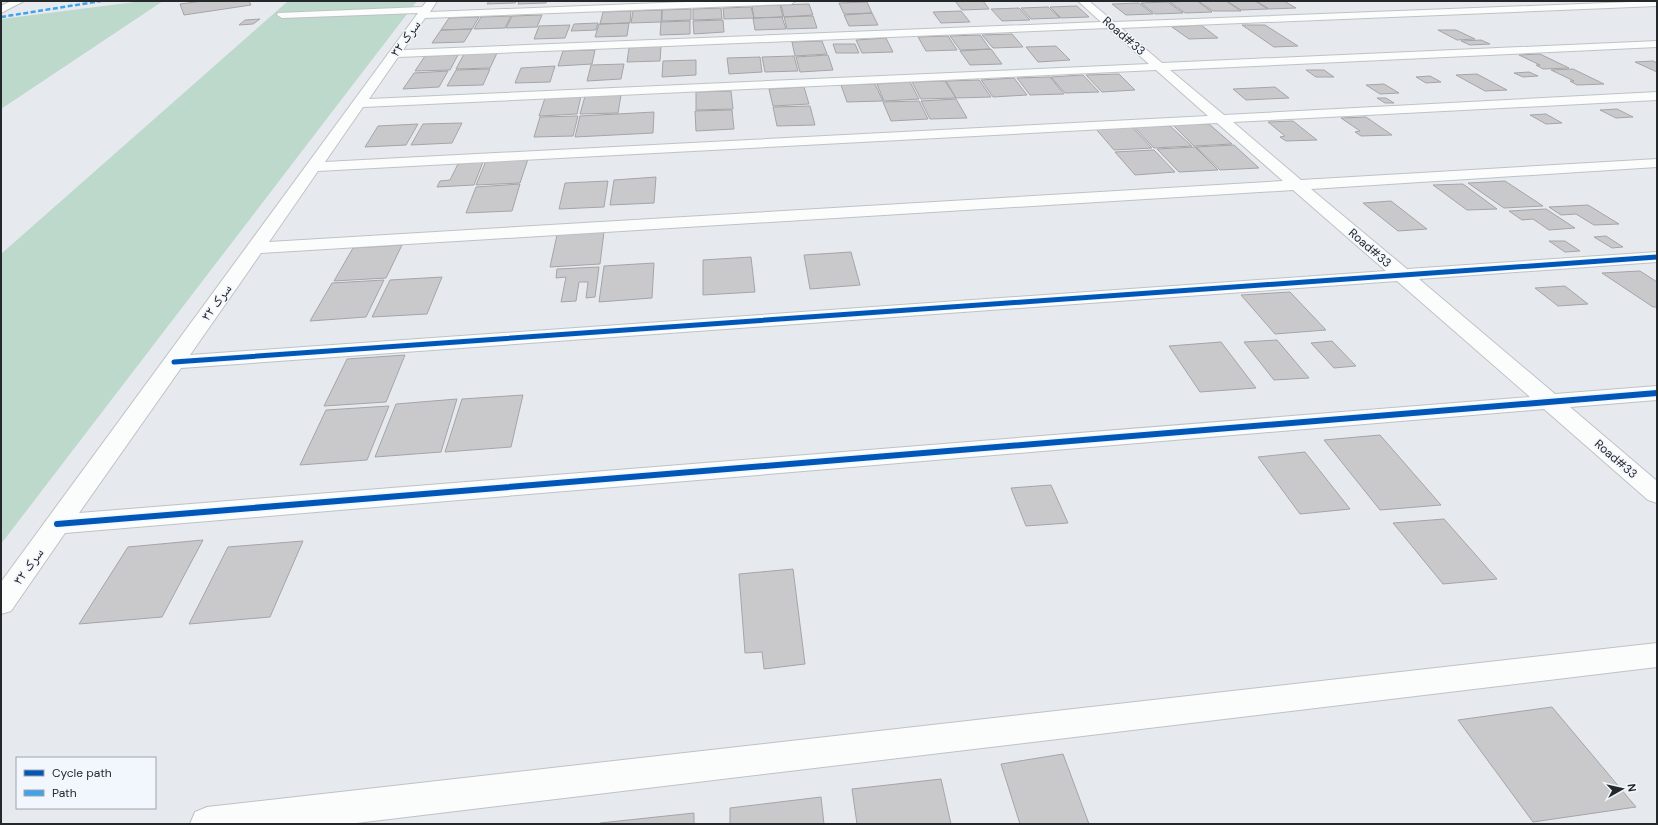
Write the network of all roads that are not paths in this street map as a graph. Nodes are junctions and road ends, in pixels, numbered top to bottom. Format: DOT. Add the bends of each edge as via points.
graph roads {
  1 [pos="791,1"];
  2 [pos="1083,1"];
  3 [pos="17,2"];
  4 [pos="1,3"];
  5 [pos="1657,3"];
  6 [pos="426,8"];
  7 [pos="1,10"];
  8 [pos="282,15"];
  9 [pos="1111,25"];
  10 [pos="1657,44"];
  11 [pos="393,54"];
  12 [pos="1159,66"];
  13 [pos="1657,96"];
  14 [pos="359,103"];
  15 [pos="1220,119"];
  16 [pos="1657,163"];
  17 [pos="313,167"];
  18 [pos="1296,184"];
  19 [pos="255,248"];
  20 [pos="1657,257"];
  21 [pos="1401,275"];
  22 [pos="174,362"];
  23 [pos="1657,393"];
  24 [pos="1550,403"];
  25 [pos="1657,494"];
  26 [pos="57,524"];
  27 [pos="1,603"];
  28 [pos="1657,655"];
  29 [pos="207,824"];
  1 -- 6 [label="street"];
  2 -- 9 [label="street, Road#33"];
  3 -- 4 [label="street"];
  3 -- 7 [label="street"];
  5 -- 9 [label="street"];
  6 -- 8 [label="street"];
  6 -- 11 [label="street, سرک ۳۲"];
  9 -- 11 [label="street"];
  9 -- 12 [label="street, Road#33"];
  10 -- 12 [label="street"];
  11 -- 14 [label="street, سرک ۳۲"];
  12 -- 14 [label="street"];
  12 -- 15 [label="street, Road#33"];
  13 -- 15 [label="street"];
  14 -- 17 [label="street, سرک ۳۲"];
  15 -- 17 [label="street"];
  15 -- 18 [label="street, Road#33"];
  16 -- 18 [label="street"];
  17 -- 19 [label="street, سرک ۳۲"];
  18 -- 19 [label="street"];
  18 -- 21 [label="street, Road#33"];
  19 -- 22 [label="street, سرک ۳۲"];
  20 -- 21 [label="street"];
  21 -- 22 [label="street"];
  21 -- 24 [label="street, Road#33"];
  22 -- 26 [label="street, سرک ۳۲"];
  23 -- 24 [label="street"];
  24 -- 25 [label="street, Road#33"];
  24 -- 26 [label="street"];
  26 -- 27 [label="street, سرک ۳۲"];
  28 -- 29 [label="street"];
}
